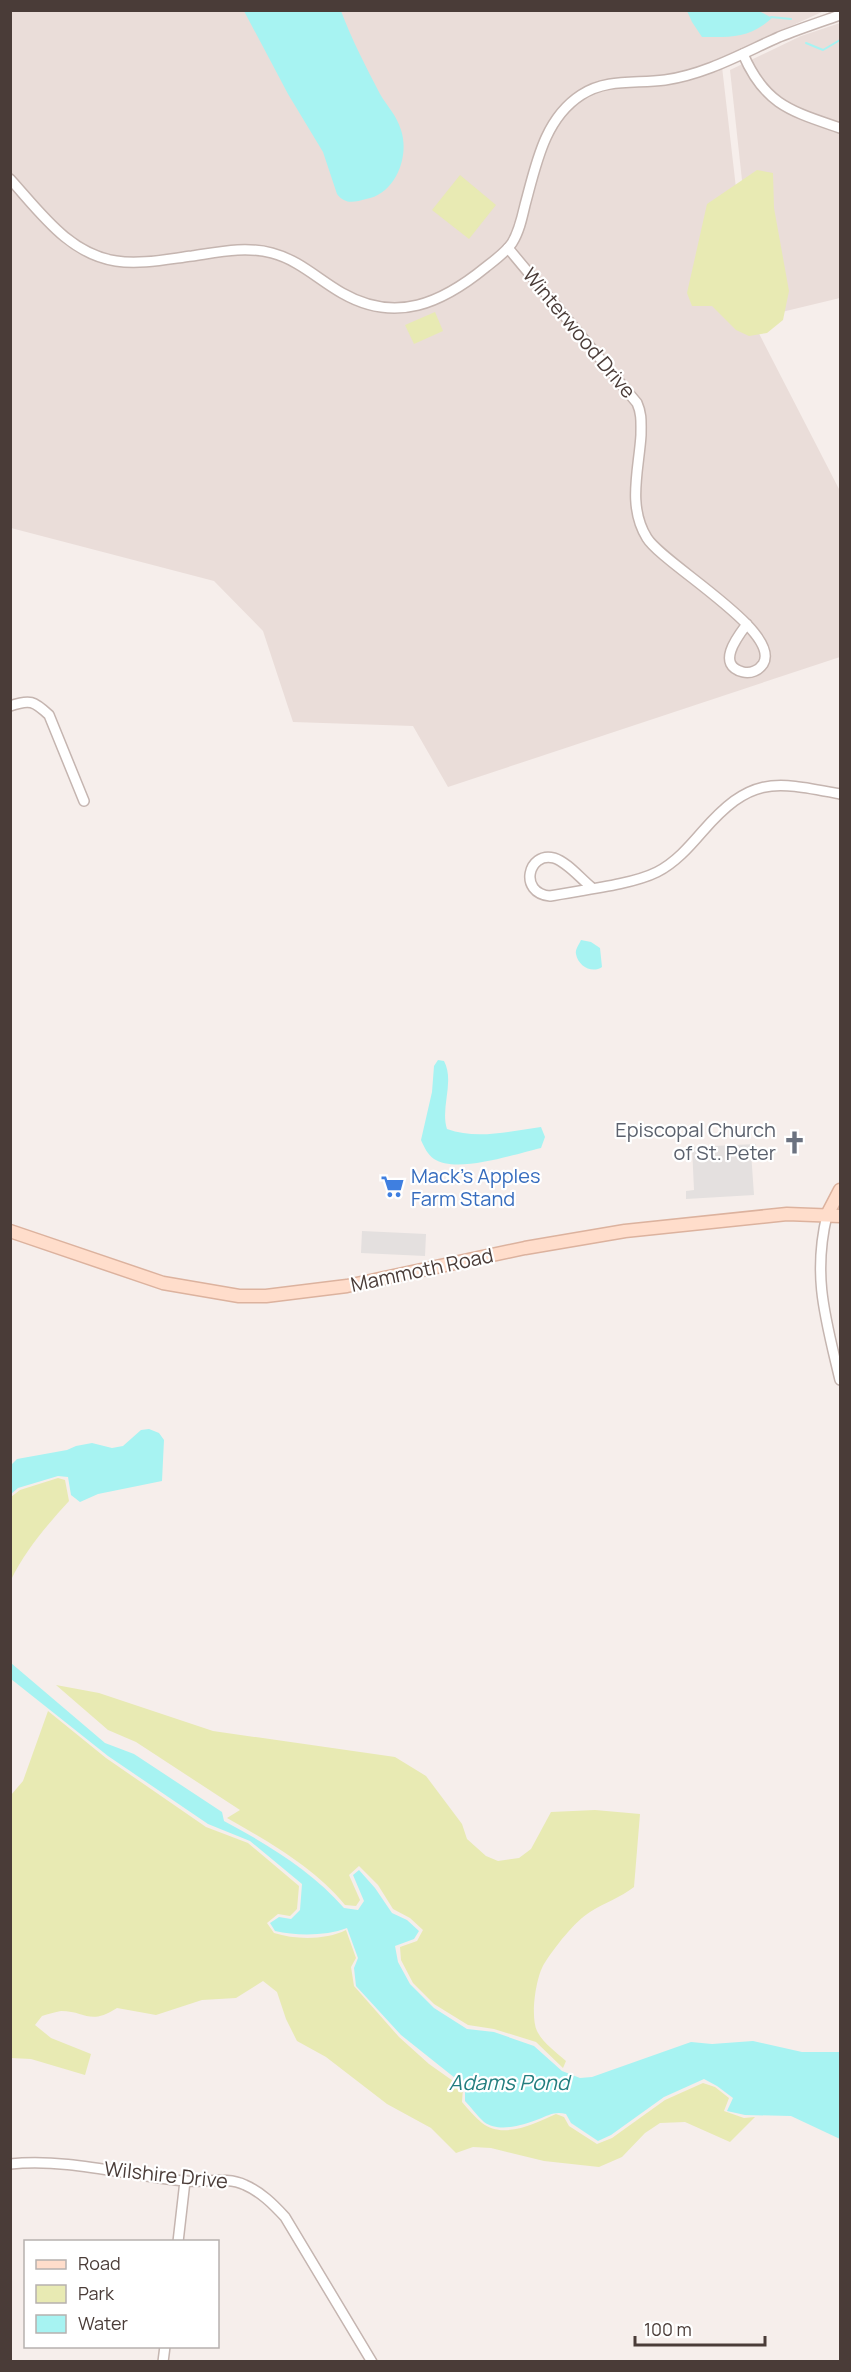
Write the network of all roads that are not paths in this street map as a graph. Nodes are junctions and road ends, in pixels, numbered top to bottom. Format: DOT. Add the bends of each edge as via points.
graph roads {
  1 [pos="840,15"];
  2 [pos="743,54"];
  3 [pos="840,128"];
  4 [pos="10,178"];
  5 [pos="508,248"];
  6 [pos="747,624"];
  7 [pos="10,706"];
  8 [pos="840,795"];
  9 [pos="84,801"];
  10 [pos="591,887"];
  11 [pos="840,1190"];
  12 [pos="827,1215"];
  13 [pos="840,1216"];
  14 [pos="10,1231"];
  15 [pos="840,1380"];
  16 [pos="10,2164"];
  17 [pos="185,2181"];
  18 [pos="178,2240"];
  19 [pos="372,2361"];
  1 -- 2 [label="street"];
  2 -- 3 [label="street" via="751,73 773,99 795,112"];
  2 -- 5 [label="street" via="680,77 602,85 572,101 548,132"];
  4 -- 5 [label="street" via="55,229 94,255 142,262 245,249 273,253 343,294 383,308 420,306 448,295"];
  5 -- 6 [label="street, Winterwood Drive" via="637,403 641,418 635,500 638,520 648,539 662,555"];
  6 -- 6 [label="street, Winterwood Drive" via="764,645 766,655 761,667 750,672 733,665 729,653"];
  7 -- 9 [label="street" via="26,701 49,715"];
  8 -- 10 [label="street" via="782,784 750,790 725,808 667,866 637,879"];
  10 -- 10 [label="street" via="544,895 533,889 530,870 544,858 556,859"];
  11 -- 12 [label="main road"];
  12 -- 13 [label="main road, Mammoth Road"];
  12 -- 14 [label="main road, Mammoth Road" via="755,1217 625,1230 347,1286 266,1296 239,1296 163,1282"];
  12 -- 15 [label="street" via="820,1281"];
  16 -- 17 [label="street, Wilshire Drive" via="71,2164"];
  17 -- 18 [label="street"];
  17 -- 19 [label="street, Wilshire Drive" via="245,2184 271,2202 296,2234"];
}
